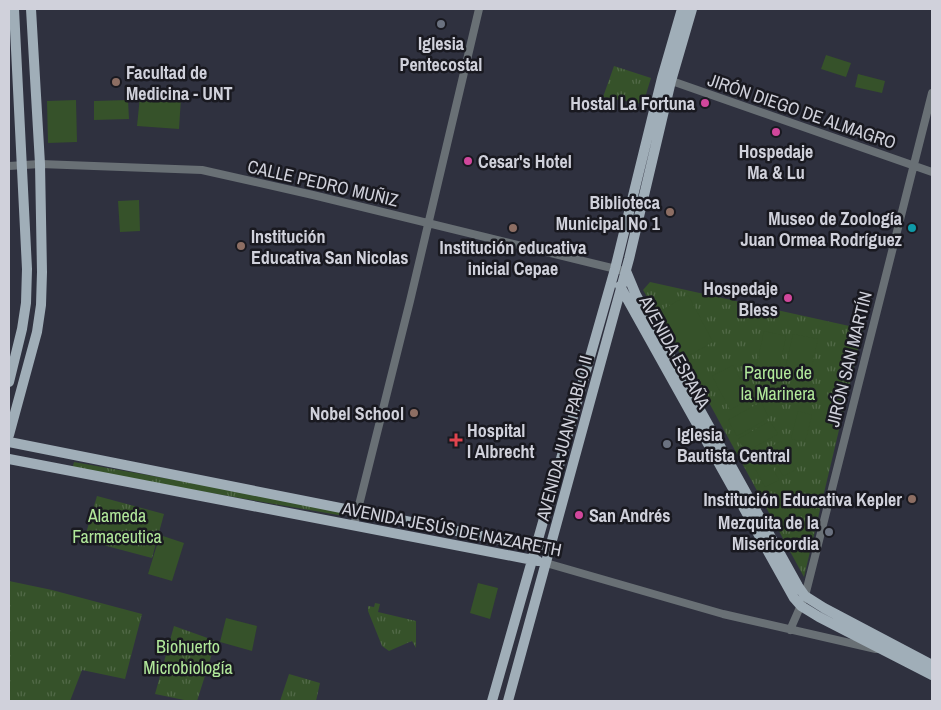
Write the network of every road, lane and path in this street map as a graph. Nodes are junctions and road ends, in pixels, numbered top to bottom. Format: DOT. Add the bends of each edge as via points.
graph roads {
  1 [pos="14,9"];
  2 [pos="31,9"];
  3 [pos="479,9"];
  4 [pos="682,9"];
  5 [pos="692,9"];
  6 [pos="667,79"];
  7 [pos="932,94"];
  8 [pos="40,164"];
  9 [pos="22,165"];
  10 [pos="9,166"];
  11 [pos="914,166"];
  12 [pos="932,172"];
  13 [pos="427,223"];
  14 [pos="614,269"];
  15 [pos="626,271"];
  16 [pos="621,288"];
  17 [pos="9,382"];
  18 [pos="575,410"];
  19 [pos="587,414"];
  20 [pos="9,435"];
  21 [pos="9,442"];
  22 [pos="9,459"];
  23 [pos="357,511"];
  24 [pos="354,525"];
  25 [pos="536,546"];
  26 [pos="550,549"];
  27 [pos="532,560"];
  28 [pos="546,563"];
  29 [pos="805,596"];
  30 [pos="801,606"];
  31 [pos="790,630"];
  32 [pos="884,651"];
  33 [pos="932,665"];
  34 [pos="932,675"];
  35 [pos="492,701"];
  36 [pos="508,701"];
  1 -- 9 [label="main road"];
  2 -- 8 [label="main road"];
  3 -- 13 [label="street"];
  4 -- 6 [label="main road"];
  5 -- 6 [label="main road"];
  6 -- 11 [label="street, JIRÓN DIEGO DE ALMAGRO"];
  6 -- 14 [label="main road"];
  6 -- 15 [label="main road"];
  7 -- 11 [label="street, JIRÓN SAN MARTÍN"];
  8 -- 9 [label="street, CALLE PEDRO MUÑIZ"];
  8 -- 13 [label="street, CALLE PEDRO MUÑIZ" via="202,170"];
  8 -- 20 [label="main road" via="41,305 37,332"];
  9 -- 10 [label="street, CALLE PEDRO MUÑIZ"];
  9 -- 17 [label="main road" via="26,302"];
  11 -- 12 [label="street, JIRÓN DIEGO DE ALMAGRO"];
  11 -- 29 [label="street, JIRÓN SAN MARTÍN"];
  13 -- 14 [label="street, CALLE PEDRO MUÑIZ"];
  13 -- 23 [label="street"];
  14 -- 15 [label="street, CALLE PEDRO MUÑIZ"];
  14 -- 16 [label="main road, AVENIDA ESPAÑA"];
  14 -- 18 [label="main road, AVENIDA JUAN PABLO II"];
  15 -- 16 [label="main road, AVENIDA JUAN PABLO II"];
  15 -- 29 [label="main road, AVENIDA ESPAÑA" via="636,295"];
  16 -- 19 [label="main road, AVENIDA JUAN PABLO II"];
  16 -- 30 [label="main road, AVENIDA ESPAÑA"];
  18 -- 19 [label="main road"];
  18 -- 25 [label="main road, AVENIDA JUAN PABLO II"];
  19 -- 26 [label="main road, AVENIDA JUAN PABLO II"];
  21 -- 23 [label="main road, AVENIDA JESÚS DE NAZARETH"];
  22 -- 24 [label="main road, AVENIDA JESÚS DE NAZARETH"];
  23 -- 24 [label="street"];
  23 -- 25 [label="main road, AVENIDA JESÚS DE NAZARETH"];
  24 -- 27 [label="main road, AVENIDA JESÚS DE NAZARETH"];
  25 -- 26 [label="main road, AVENIDA JESÚS DE NAZARETH"];
  25 -- 27 [label="main road, AVENIDA JUAN PABLO II"];
  26 -- 28 [label="main road, AVENIDA JUAN PABLO II"];
  27 -- 28 [label="main road, AVENIDA JESÚS DE NAZARETH"];
  27 -- 35 [label="main road, AVENIDA JUAN PABLO II"];
  28 -- 31 [label="street, AVENIDA JESÚS DE NAZARETH"];
  28 -- 36 [label="main road, AVENIDA JUAN PABLO II"];
  29 -- 30 [label="street, JIRÓN SAN MARTÍN"];
  29 -- 33 [label="main road, AVENIDA ESPAÑA"];
  30 -- 31 [label="street, JIRÓN SAN MARTÍN"];
  30 -- 32 [label="main road, AVENIDA ESPAÑA"];
  31 -- 32 [label="street, AVENIDA JESÚS DE NAZARETH"];
  32 -- 34 [label="main road, AVENIDA ESPAÑA"];
}
